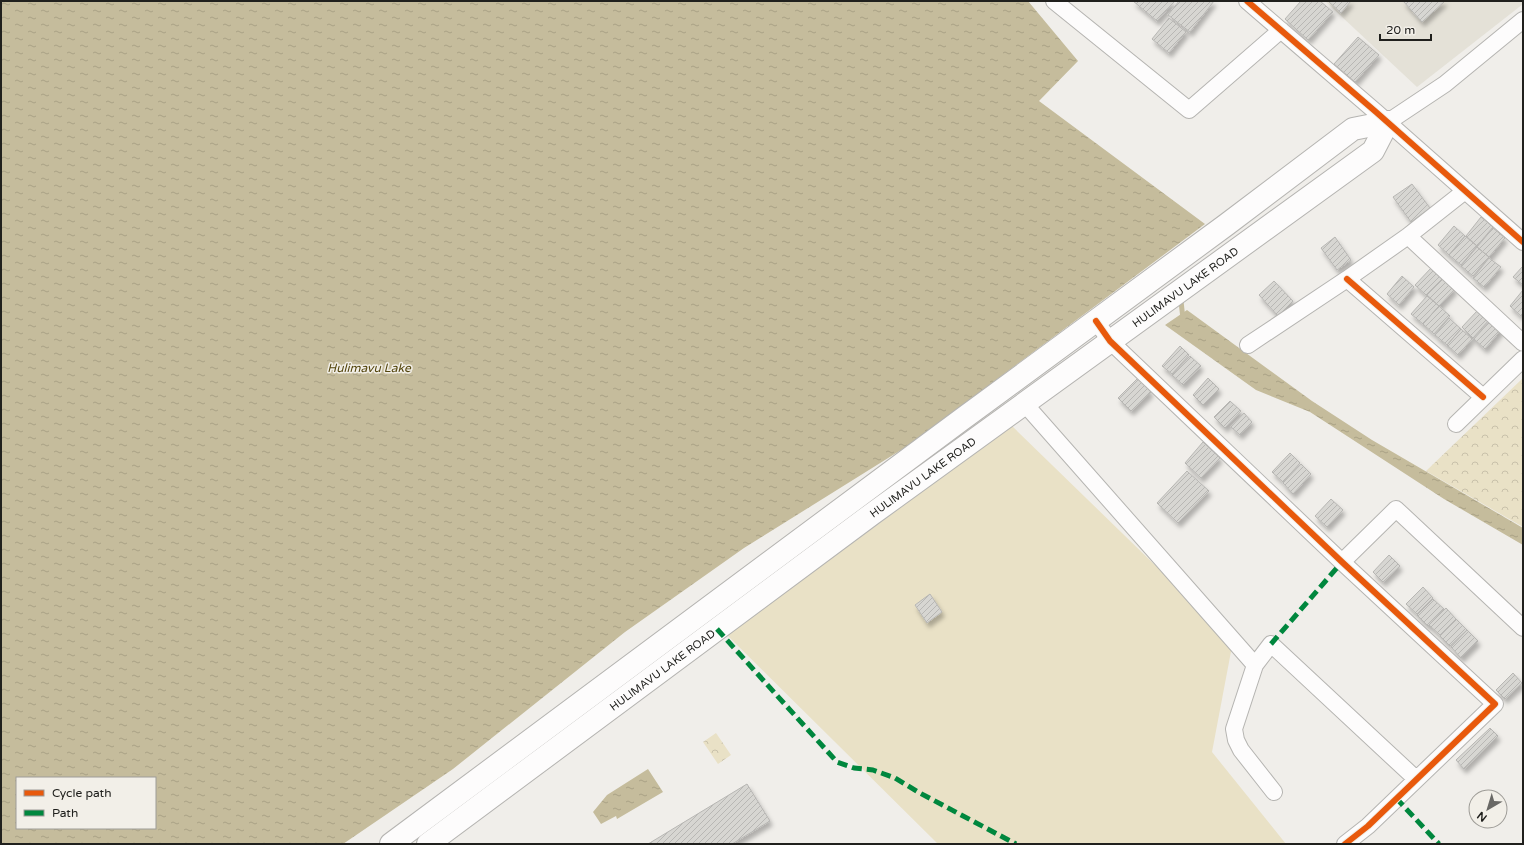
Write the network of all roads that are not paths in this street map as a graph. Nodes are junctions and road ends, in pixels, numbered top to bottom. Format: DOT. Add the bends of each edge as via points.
graph roads {
  1 [pos="1054,1"];
  2 [pos="1247,1"];
  3 [pos="1523,20"];
  4 [pos="1281,30"];
  5 [pos="1388,122"];
  6 [pos="1465,191"];
  7 [pos="1408,236"];
  8 [pos="1523,242"];
  9 [pos="1347,279"];
  10 [pos="1096,321"];
  11 [pos="1110,341"];
  12 [pos="1523,343"];
  13 [pos="1248,345"];
  14 [pos="1523,359"];
  15 [pos="1483,397"];
  16 [pos="1024,403"];
  17 [pos="1456,424"];
  18 [pos="1342,562"];
  19 [pos="1523,628"];
  20 [pos="1255,665"];
  21 [pos="1416,780"];
  22 [pos="1274,792"];
  23 [pos="391,844"];
  24 [pos="428,844"];
  25 [pos="1345,844"];
  1 -- 4 [label="street" via="1190,110"];
  2 -- 4 [label="street"];
  3 -- 5 [label="street" via="1445,84"];
  4 -- 5 [label="street"];
  5 -- 6 [label="street"];
  5 -- 10 [label="main road, HULIMAVU LAKE ROAD" via="1353,129"];
  5 -- 11 [label="main road, HULIMAVU LAKE ROAD" via="1373,151"];
  6 -- 7 [label="street"];
  6 -- 8 [label="street"];
  7 -- 9 [label="street"];
  7 -- 12 [label="street"];
  9 -- 13 [label="street"];
  9 -- 15 [label="street"];
  10 -- 11 [label="street"];
  10 -- 23 [label="main road, HULIMAVU LAKE ROAD"];
  11 -- 16 [label="main road, HULIMAVU LAKE ROAD"];
  11 -- 18 [label="street"];
  14 -- 15 [label="street"];
  15 -- 17 [label="street"];
  16 -- 20 [label="street"];
  16 -- 24 [label="main road, HULIMAVU LAKE ROAD"];
  18 -- 19 [label="street" via="1396,509"];
  18 -- 21 [label="street" via="1495,704"];
  20 -- 21 [label="street" via="1270,644"];
  20 -- 22 [label="street" via="1234,729 1241,750"];
  21 -- 25 [label="street" via="1368,826"];
}
